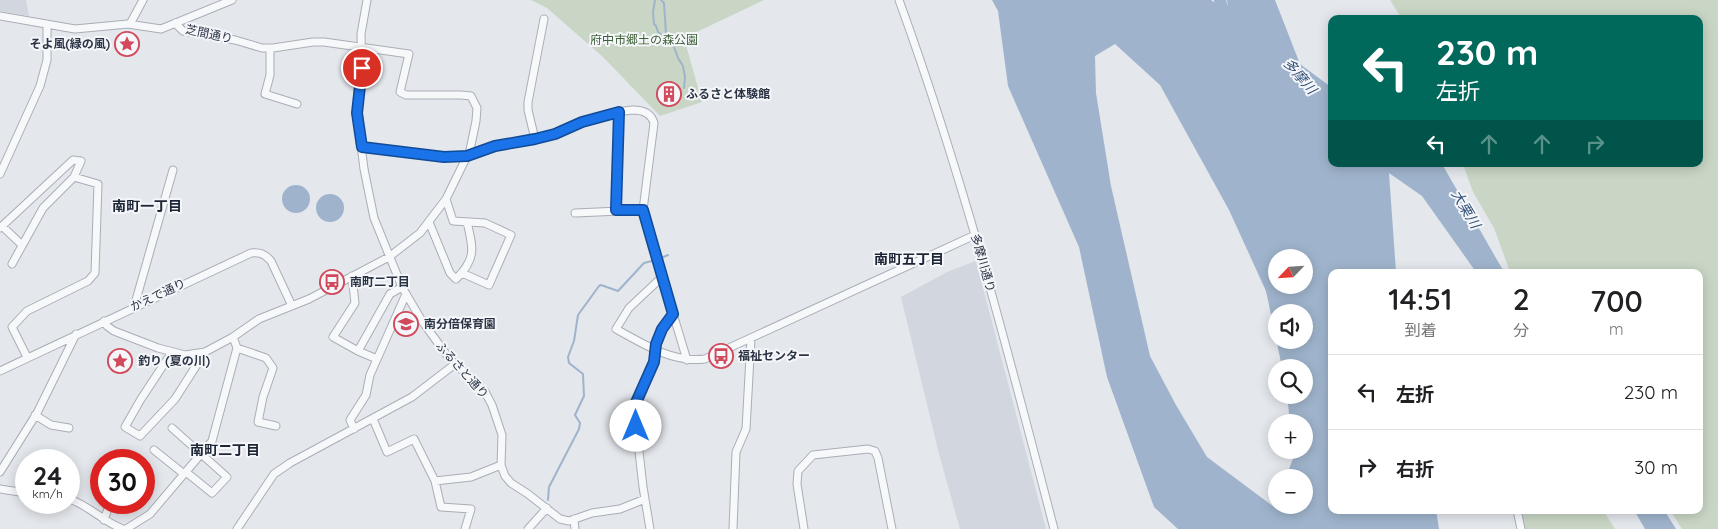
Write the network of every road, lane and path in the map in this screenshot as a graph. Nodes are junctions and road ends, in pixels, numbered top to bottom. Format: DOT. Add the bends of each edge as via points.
graph roads {
  1 [pos="143,0"];
  2 [pos="232,0"];
  3 [pos="366,0"];
  4 [pos="899,0"];
  5 [pos="0,16"];
  6 [pos="544,20"];
  7 [pos="175,23"];
  8 [pos="130,24"];
  9 [pos="47,25"];
  10 [pos="360,47"];
  11 [pos="270,48"];
  12 [pos="296,104"];
  13 [pos="619,112"];
  14 [pos="535,139"];
  15 [pos="362,147"];
  16 [pos="467,156"];
  17 [pos="174,170"];
  18 [pos="0,174"];
  19 [pos="74,178"];
  20 [pos="446,199"];
  21 [pos="616,210"];
  22 [pos="643,210"];
  23 [pos="575,212"];
  24 [pos="429,222"];
  25 [pos="467,222"];
  26 [pos="1,227"];
  27 [pos="975,235"];
  28 [pos="22,245"];
  29 [pos="389,256"];
  30 [pos="12,264"];
  31 [pos="462,273"];
  32 [pos="352,276"];
  33 [pos="662,277"];
  34 [pos="402,287"];
  35 [pos="406,294"];
  36 [pos="134,306"];
  37 [pos="292,306"];
  38 [pos="673,314"];
  39 [pos="104,321"];
  40 [pos="76,334"];
  41 [pos="234,337"];
  42 [pos="751,338"];
  43 [pos="237,348"];
  44 [pos="656,349"];
  45 [pos="358,351"];
  46 [pos="172,352"];
  47 [pos="205,352"];
  48 [pos="27,357"];
  49 [pos="378,359"];
  50 [pos="687,360"];
  51 [pos="454,364"];
  52 [pos="0,371"];
  53 [pos="36,415"];
  54 [pos="374,419"];
  55 [pos="276,426"];
  56 [pos="68,428"];
  57 [pos="172,428"];
  58 [pos="354,429"];
  59 [pos="155,451"];
  60 [pos="202,454"];
  61 [pos="501,465"];
  62 [pos="0,472"];
  63 [pos="185,473"];
  64 [pos="435,481"];
  65 [pos="0,489"];
  66 [pos="15,491"];
  67 [pos="645,499"];
  68 [pos="80,503"];
  69 [pos="547,508"];
  70 [pos="106,514"];
  71 [pos="1519,514"];
  72 [pos="574,519"];
  73 [pos="104,520"];
  74 [pos="124,529"];
  75 [pos="237,529"];
  76 [pos="465,529"];
  77 [pos="528,529"];
  78 [pos="575,529"];
  79 [pos="650,529"];
  80 [pos="733,529"];
  81 [pos="804,529"];
  82 [pos="892,529"];
  83 [pos="1054,529"];
  84 [pos="1521,529"];
  1 -- 8 [label="street"];
  2 -- 7 [label="street"];
  3 -- 10 [label="street, ふるさと通り"];
  4 -- 27 [label="street, 多摩川通り"];
  5 -- 9 [label="street, 芝間通り"];
  6 -- 14 [label="street" via="528,102"];
  7 -- 8 [label="street, 芝間通り" via="161,29"];
  7 -- 11 [label="street, 芝間通り" via="183,30"];
  8 -- 9 [label="street, 芝間通り" via="75,29"];
  9 -- 18 [label="street" via="47,60 40,86"];
  10 -- 11 [label="street, 芝間通り" via="313,42"];
  10 -- 15 [label="street, ふるさと通り" via="362,78 357,113"];
  10 -- 16 [label="street, 芝間通り" via="409,54 400,92 406,95 471,96 477,108"];
  11 -- 12 [label="street" via="270,75 264,94"];
  13 -- 14 [label="street"];
  13 -- 21 [label="street"];
  13 -- 22 [label="street" via="645,112 654,123"];
  14 -- 16 [label="street" via="495,146"];
  15 -- 16 [label="street" via="444,157"];
  15 -- 29 [label="street, ふるさと通り" via="374,218"];
  16 -- 20 [label="street"];
  17 -- 36 [label="street"];
  19 -- 26 [label="street" via="81,161 73,160"];
  19 -- 28 [label="street" via="43,208"];
  19 -- 48 [label="street" via="98,184 95,273 88,281 26,312 12,327"];
  20 -- 24 [label="street"];
  20 -- 25 [label="street" via="453,220"];
  21 -- 22 [label="street"];
  21 -- 23 [label="street"];
  22 -- 33 [label="street"];
  24 -- 29 [label="street" via="420,233"];
  24 -- 31 [label="street" via="450,273 456,279"];
  25 -- 31 [label="street" via="472,256"];
  25 -- 31 [label="street" via="485,224 511,235 488,285"];
  26 -- 28 [label="street"];
  27 -- 42 [label="street"];
  27 -- 83 [label="street, 多摩川通り"];
  28 -- 30 [label="street"];
  29 -- 32 [label="street"];
  29 -- 34 [label="street, ふるさと通り"];
  32 -- 37 [label="street"];
  32 -- 45 [label="street" via="355,303 333,337"];
  33 -- 38 [label="street"];
  33 -- 44 [label="street" via="629,308 616,329"];
  34 -- 35 [label="street, ふるさと通り"];
  34 -- 45 [label="street" via="390,294"];
  35 -- 49 [label="street"];
  35 -- 51 [label="street, ふるさと通り"];
  36 -- 37 [label="street, かえで通り" via="241,256 258,253 271,261"];
  36 -- 39 [label="street, かえで通り"];
  37 -- 41 [label="street" via="259,319"];
  38 -- 44 [label="street" via="662,329"];
  38 -- 50 [label="street"];
  39 -- 40 [label="street, かえで通り"];
  39 -- 46 [label="street" via="114,331"];
  40 -- 48 [label="street, かえで通り"];
  40 -- 53 [label="street"];
  41 -- 43 [label="street"];
  41 -- 47 [label="street"];
  42 -- 50 [label="street" via="706,359"];
  42 -- 80 [label="street" via="746,429 736,452"];
  43 -- 55 [label="street" via="266,358 273,368 258,422"];
  43 -- 60 [label="street" via="212,441"];
  44 -- 50 [label="street"];
  44 -- 67 [label="street" via="654,362 634,407"];
  45 -- 49 [label="street"];
  46 -- 47 [label="street" via="185,355"];
  46 -- 47 [label="street" via="125,426 140,436 175,399"];
  48 -- 52 [label="street, かえで通り"];
  49 -- 58 [label="street" via="370,375 366,395 350,420"];
  51 -- 54 [label="street" via="412,397"];
  51 -- 61 [label="street, ふるさと通り" via="485,392 492,405 502,436"];
  53 -- 56 [label="street" via="51,425"];
  53 -- 62 [label="street"];
  54 -- 58 [label="street"];
  54 -- 64 [label="street" via="387,452 414,439"];
  57 -- 60 [label="street"];
  58 -- 75 [label="street" via="274,474"];
  59 -- 63 [label="street"];
  60 -- 63 [label="street"];
  60 -- 63 [label="street" via="226,478 212,494"];
  61 -- 64 [label="street" via="471,477"];
  61 -- 69 [label="street" via="511,483"];
  63 -- 74 [label="street" via="150,514"];
  64 -- 76 [label="street" via="441,507 471,509"];
  65 -- 66 [label="street"];
  67 -- 72 [label="street" via="620,509"];
  67 -- 79 [label="street"];
  68 -- 73 [label="street"];
  69 -- 72 [label="street" via="560,519"];
  69 -- 77 [label="street"];
  70 -- 73 [label="street"];
  71 -- 84 [label="street"];
  72 -- 78 [label="street"];
  73 -- 74 [label="street"];
  81 -- 82 [label="street" via="798,471 813,455 868,449 875,451 878,458"];
}
